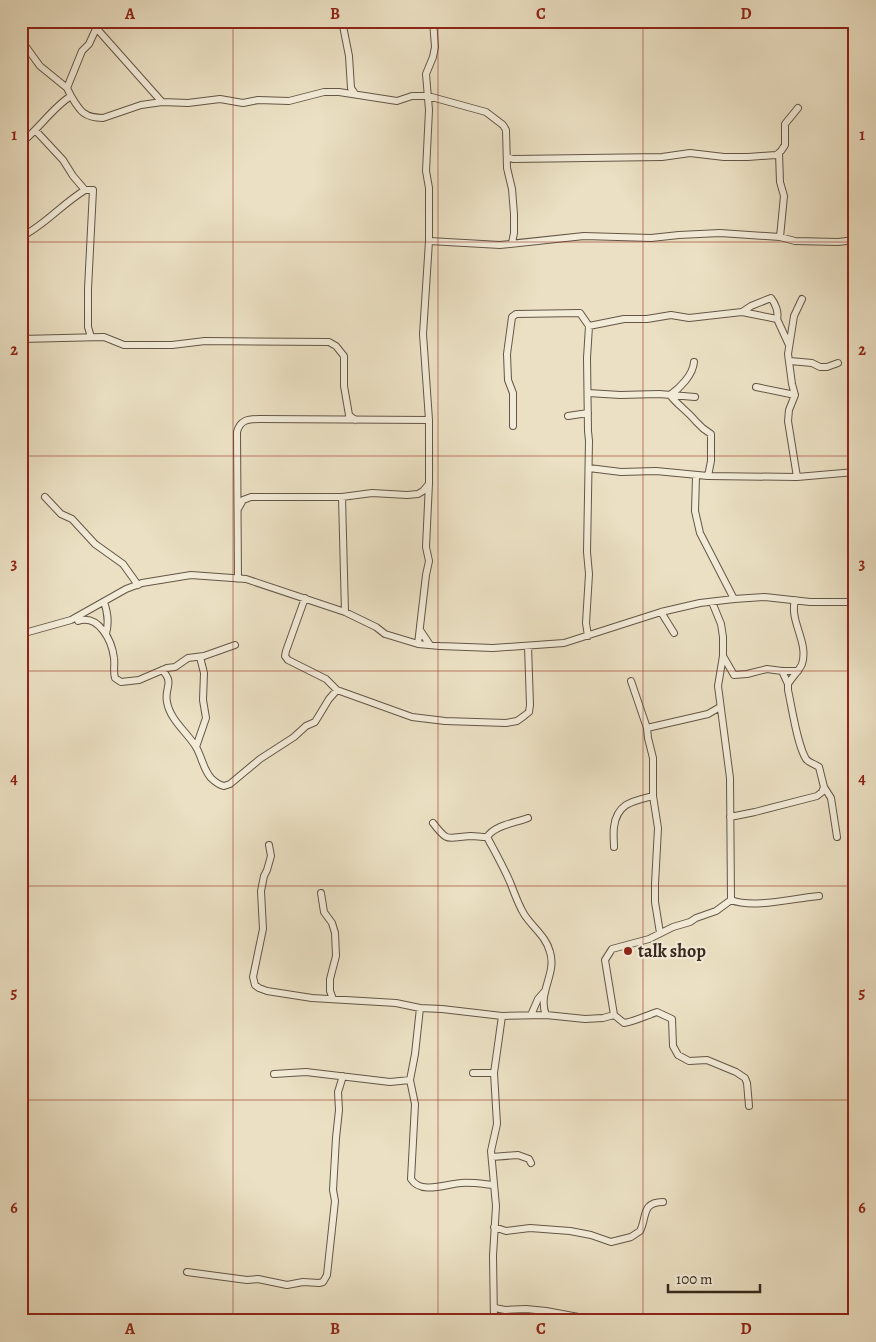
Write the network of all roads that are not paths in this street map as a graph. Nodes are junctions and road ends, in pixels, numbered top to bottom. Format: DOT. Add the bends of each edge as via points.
graph roads {
  1 [pos="342,21"];
  2 [pos="433,21"];
  3 [pos="21,40"];
  4 [pos="67,88"];
  5 [pos="355,94"];
  6 [pos="71,96"];
  7 [pos="428,96"];
  8 [pos="162,102"];
  9 [pos="798,108"];
  10 [pos="36,131"];
  11 [pos="21,143"];
  12 [pos="779,153"];
  13 [pos="507,157"];
  14 [pos="85,190"];
  15 [pos="21,237"];
  16 [pos="780,237"];
  17 [pos="855,240"];
  18 [pos="429,241"];
  19 [pos="512,243"];
  20 [pos="802,299"];
  21 [pos="742,312"];
  22 [pos="777,319"];
  23 [pos="589,326"];
  24 [pos="92,337"];
  25 [pos="21,339"];
  26 [pos="789,345"];
  27 [pos="790,361"];
  28 [pos="694,362"];
  29 [pos="838,363"];
  30 [pos="756,386"];
  31 [pos="588,393"];
  32 [pos="670,395"];
  33 [pos="795,395"];
  34 [pos="695,397"];
  35 [pos="588,413"];
  36 [pos="568,416"];
  37 [pos="355,420"];
  38 [pos="415,420"];
  39 [pos="429,420"];
  40 [pos="513,426"];
  41 [pos="429,434"];
  42 [pos="589,468"];
  43 [pos="855,472"];
  44 [pos="696,476"];
  45 [pos="708,476"];
  46 [pos="797,477"];
  47 [pos="429,483"];
  48 [pos="237,490"];
  49 [pos="45,497"];
  50 [pos="248,497"];
  51 [pos="342,497"];
  52 [pos="238,510"];
  53 [pos="238,579"];
  54 [pos="138,585"];
  55 [pos="305,598"];
  56 [pos="734,598"];
  57 [pos="795,600"];
  58 [pos="104,602"];
  59 [pos="712,602"];
  60 [pos="855,602"];
  61 [pos="345,612"];
  62 [pos="661,612"];
  63 [pos="62,623"];
  64 [pos="420,630"];
  65 [pos="674,633"];
  66 [pos="21,634"];
  67 [pos="106,634"];
  68 [pos="588,636"];
  69 [pos="418,644"];
  70 [pos="235,645"];
  71 [pos="430,645"];
  72 [pos="528,646"];
  73 [pos="723,656"];
  74 [pos="200,657"];
  75 [pos="162,670"];
  76 [pos="782,671"];
  77 [pos="798,671"];
  78 [pos="630,681"];
  79 [pos="788,684"];
  80 [pos="336,690"];
  81 [pos="720,707"];
  82 [pos="646,728"];
  83 [pos="196,746"];
  84 [pos="230,784"];
  85 [pos="824,787"];
  86 [pos="223,794"];
  87 [pos="653,796"];
  88 [pos="730,817"];
  89 [pos="528,818"];
  90 [pos="432,823"];
  91 [pos="487,837"];
  92 [pos="837,837"];
  93 [pos="269,844"];
  94 [pos="614,847"];
  95 [pos="321,893"];
  96 [pos="819,896"];
  97 [pos="731,900"];
  98 [pos="660,933"];
  99 [pos="544,992"];
  100 [pos="333,999"];
  101 [pos="420,1008"];
  102 [pos="531,1015"];
  103 [pos="546,1015"];
  104 [pos="614,1015"];
  105 [pos="502,1016"];
  106 [pos="473,1073"];
  107 [pos="494,1073"];
  108 [pos="274,1074"];
  109 [pos="343,1076"];
  110 [pos="410,1080"];
  111 [pos="749,1106"];
  112 [pos="492,1157"];
  113 [pos="531,1164"];
  114 [pos="493,1185"];
  115 [pos="663,1202"];
  116 [pos="494,1227"];
  117 [pos="187,1272"];
  118 [pos="495,1308"];
  119 [pos="578,1319"];
  120 [pos="494,1321"];
  121 [pos="651,1321"];
  1 -- 5 [label="street" via="351,88"];
  2 -- 7 [label="street" via="435,46 426,74"];
  3 -- 4 [label="street" via="40,66"];
  4 -- 6 [label="street"];
  4 -- 8 [label="street" via="82,51 98,30"];
  5 -- 7 [label="street" via="397,101 412,96"];
  5 -- 8 [label="street" via="324,92 290,101 258,100 243,104 220,100"];
  6 -- 8 [label="street" via="84,114 95,118 150,102"];
  6 -- 10 [label="street"];
  7 -- 13 [label="street" via="494,117 506,130"];
  7 -- 18 [label="street" via="426,171"];
  9 -- 12 [label="street" via="785,124 784,145"];
  10 -- 11 [label="street"];
  10 -- 14 [label="street" via="64,160"];
  12 -- 13 [label="street" via="748,157 690,153 600,159"];
  12 -- 16 [label="street" via="784,196"];
  13 -- 19 [label="street" via="514,214"];
  14 -- 15 [label="street"];
  14 -- 24 [label="street" via="93,190 88,288 88,328"];
  16 -- 17 [label="street" via="838,242"];
  16 -- 19 [label="street" via="720,233 651,238 584,236"];
  18 -- 19 [label="street"];
  18 -- 39 [label="street" via="423,334"];
  20 -- 26 [label="street" via="794,316"];
  21 -- 22 [label="street"];
  21 -- 22 [label="street" via="770,298 777,310"];
  21 -- 23 [label="street" via="689,318 671,315 624,319"];
  22 -- 26 [label="street"];
  23 -- 31 [label="street"];
  23 -- 40 [label="street" via="584,316 576,312 516,314 512,317 507,354 508,380 513,394"];
  24 -- 25 [label="street"];
  24 -- 37 [label="street" via="104,337 124,345 214,341 330,342 344,356 346,403 349,415"];
  26 -- 27 [label="street"];
  27 -- 29 [label="street" via="820,367"];
  27 -- 33 [label="street"];
  28 -- 32 [label="street" via="693,371"];
  30 -- 33 [label="street"];
  31 -- 32 [label="street"];
  31 -- 35 [label="street"];
  32 -- 34 [label="street"];
  32 -- 45 [label="street" via="700,427 711,434 712,462"];
  33 -- 46 [label="street" via="788,421"];
  35 -- 36 [label="street"];
  35 -- 42 [label="street"];
  37 -- 38 [label="street"];
  37 -- 48 [label="street" via="248,419 237,432"];
  38 -- 39 [label="street"];
  38 -- 41 [label="street"];
  39 -- 41 [label="street"];
  41 -- 47 [label="street"];
  42 -- 44 [label="street" via="621,472 656,470"];
  42 -- 68 [label="street"];
  43 -- 46 [label="street"];
  44 -- 45 [label="street"];
  44 -- 56 [label="street" via="695,511 700,533"];
  45 -- 46 [label="street"];
  47 -- 51 [label="street" via="418,494 372,493"];
  47 -- 64 [label="street" via="426,547 429,561"];
  48 -- 50 [label="street"];
  48 -- 52 [label="street"];
  49 -- 54 [label="street" via="95,544 122,564"];
  50 -- 51 [label="street"];
  50 -- 52 [label="street"];
  51 -- 61 [label="street"];
  52 -- 53 [label="street"];
  53 -- 54 [label="street" via="191,575"];
  53 -- 55 [label="street"];
  54 -- 58 [label="street"];
  55 -- 61 [label="street"];
  55 -- 80 [label="street" via="286,656 293,664 326,679"];
  56 -- 57 [label="street"];
  56 -- 59 [label="street"];
  57 -- 60 [label="street"];
  57 -- 77 [label="street" via="793,608 803,646"];
  58 -- 63 [label="street"];
  58 -- 67 [label="street" via="108,613"];
  59 -- 62 [label="street"];
  59 -- 73 [label="street" via="721,624"];
  61 -- 69 [label="street" via="385,634"];
  62 -- 65 [label="street"];
  62 -- 68 [label="street"];
  63 -- 66 [label="street"];
  63 -- 67 [label="street" via="86,618"];
  64 -- 69 [label="street"];
  64 -- 71 [label="street"];
  67 -- 75 [label="street" via="118,681 138,680"];
  68 -- 72 [label="street" via="564,643"];
  69 -- 71 [label="street"];
  70 -- 74 [label="street"];
  71 -- 72 [label="street"];
  72 -- 80 [label="street" via="529,712 512,722 412,717"];
  73 -- 76 [label="street" via="734,675 767,669"];
  73 -- 81 [label="street" via="718,680"];
  74 -- 75 [label="street" via="188,658 175,667"];
  74 -- 83 [label="street" via="206,718"];
  75 -- 83 [label="street" via="169,680 168,707"];
  76 -- 77 [label="street"];
  76 -- 79 [label="street"];
  77 -- 79 [label="street"];
  78 -- 82 [label="street"];
  79 -- 85 [label="street" via="805,756 807,761 818,767"];
  80 -- 84 [label="street" via="315,722"];
  81 -- 82 [label="street" via="708,714"];
  81 -- 88 [label="street" via="727,750"];
  82 -- 87 [label="street" via="654,758"];
  83 -- 84 [label="street" via="211,778 220,785"];
  84 -- 86 [label="street"];
  85 -- 88 [label="street" via="817,796"];
  85 -- 92 [label="street" via="831,798"];
  87 -- 94 [label="street" via="622,806 614,827"];
  87 -- 98 [label="street" via="658,828 655,884"];
  88 -- 97 [label="street"];
  89 -- 91 [label="street" via="497,828"];
  90 -- 91 [label="street" via="449,838"];
  91 -- 99 [label="street" via="523,913 539,931 550,951 551,975"];
  93 -- 100 [label="street" via="271,856 261,891 263,929 254,972 255,985 267,991"];
  95 -- 100 [label="street" via="324,912 335,933 336,956 330,979"];
  96 -- 97 [label="street" via="770,903"];
  97 -- 98 [label="street" via="709,914"];
  98 -- 104 [label="street" via="609,952 605,960"];
  99 -- 102 [label="street"];
  99 -- 103 [label="street"];
  100 -- 101 [label="street" via="396,1003"];
  101 -- 105 [label="street"];
  101 -- 110 [label="street"];
  102 -- 103 [label="street"];
  102 -- 105 [label="street"];
  103 -- 104 [label="street" via="585,1019"];
  104 -- 111 [label="street" via="624,1023 657,1012 672,1019 673,1046 678,1055 689,1061 707,1060 745,1078"];
  105 -- 107 [label="street"];
  106 -- 107 [label="street"];
  107 -- 112 [label="street" via="497,1124"];
  108 -- 109 [label="street" via="296,1071"];
  109 -- 110 [label="street" via="390,1082"];
  109 -- 117 [label="street" via="338,1089 335,1201 326,1279 319,1283 287,1285"];
  110 -- 114 [label="street" via="415,1104 413,1182 422,1187 463,1182"];
  112 -- 113 [label="street" via="518,1155"];
  112 -- 114 [label="street"];
  114 -- 116 [label="street"];
  115 -- 116 [label="street" via="655,1202 646,1209 640,1231 616,1242 591,1234 530,1228 506,1231"];
  116 -- 118 [label="street"];
  118 -- 119 [label="street" via="546,1311"];
  118 -- 120 [label="street"];
  119 -- 121 [label="street"];
}
